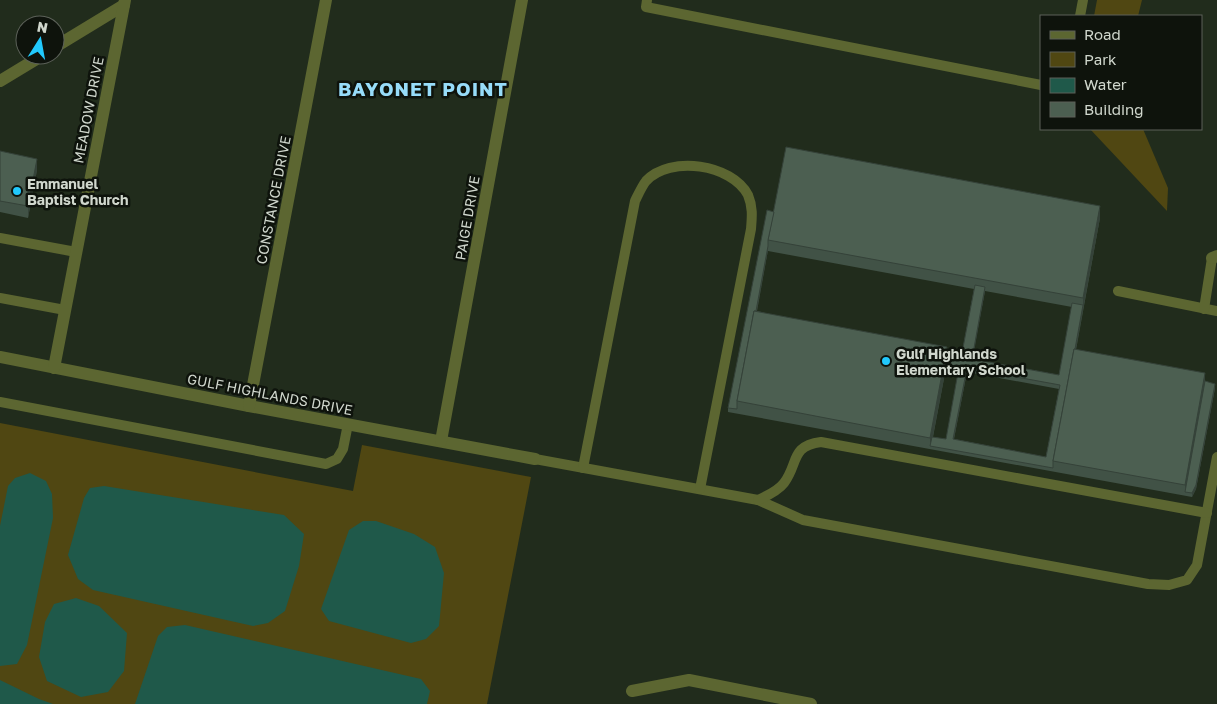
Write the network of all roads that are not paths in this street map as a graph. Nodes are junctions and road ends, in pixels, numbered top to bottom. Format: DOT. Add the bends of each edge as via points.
graph roads {
  1 [pos="326,0"];
  2 [pos="522,0"];
  3 [pos="647,0"];
  4 [pos="1083,0"];
  5 [pos="124,3"];
  6 [pos="1080,15"];
  7 [pos="65,41"];
  8 [pos="26,65"];
  9 [pos="0,81"];
  10 [pos="1040,85"];
  11 [pos="0,238"];
  12 [pos="76,252"];
  13 [pos="1215,257"];
  14 [pos="1118,291"];
  15 [pos="0,298"];
  16 [pos="1204,308"];
  17 [pos="65,310"];
  18 [pos="1217,311"];
  19 [pos="0,357"];
  20 [pos="54,368"];
  21 [pos="0,402"];
  22 [pos="249,406"];
  23 [pos="348,424"];
  24 [pos="441,441"];
  25 [pos="1217,457"];
  26 [pos="535,459"];
  27 [pos="583,468"];
  28 [pos="700,489"];
  29 [pos="758,500"];
  30 [pos="1207,513"];
  31 [pos="632,691"];
  32 [pos="811,704"];
  1 -- 22 [label="street, CONSTANCE DRIVE"];
  2 -- 24 [label="street, PAIGE DRIVE"];
  3 -- 10 [label="lane" via="646,8"];
  4 -- 6 [label="lane"];
  5 -- 7 [label="street, MEADOW DRIVE"];
  5 -- 12 [label="street, MEADOW DRIVE"];
  8 -- 9 [label="street"];
  11 -- 12 [label="lane"];
  12 -- 17 [label="street, MEADOW DRIVE"];
  13 -- 16 [label="lane"];
  14 -- 16 [label="lane"];
  15 -- 17 [label="lane"];
  16 -- 18 [label="lane"];
  17 -- 20 [label="street, MEADOW DRIVE"];
  19 -- 20 [label="street, GULF HIGHLANDS DRIVE"];
  20 -- 22 [label="street, GULF HIGHLANDS DRIVE"];
  21 -- 23 [label="lane" via="326,464 338,459"];
  22 -- 23 [label="street, GULF HIGHLANDS DRIVE"];
  23 -- 24 [label="street, GULF HIGHLANDS DRIVE"];
  24 -- 26 [label="street, GULF HIGHLANDS DRIVE"];
  25 -- 30 [label="lane"];
  26 -- 27 [label="lane"];
  27 -- 28 [label="lane"];
  27 -- 28 [label="lane" via="635,201 646,181 664,169 684,165 708,167 729,176 747,194 753,208"];
  28 -- 29 [label="lane"];
  29 -- 30 [label="lane" via="784,483 798,453 807,444 821,442"];
  29 -- 30 [label="lane" via="803,520 1148,584 1169,585 1187,580 1197,565"];
  31 -- 32 [label="street" via="688,680"];
}
